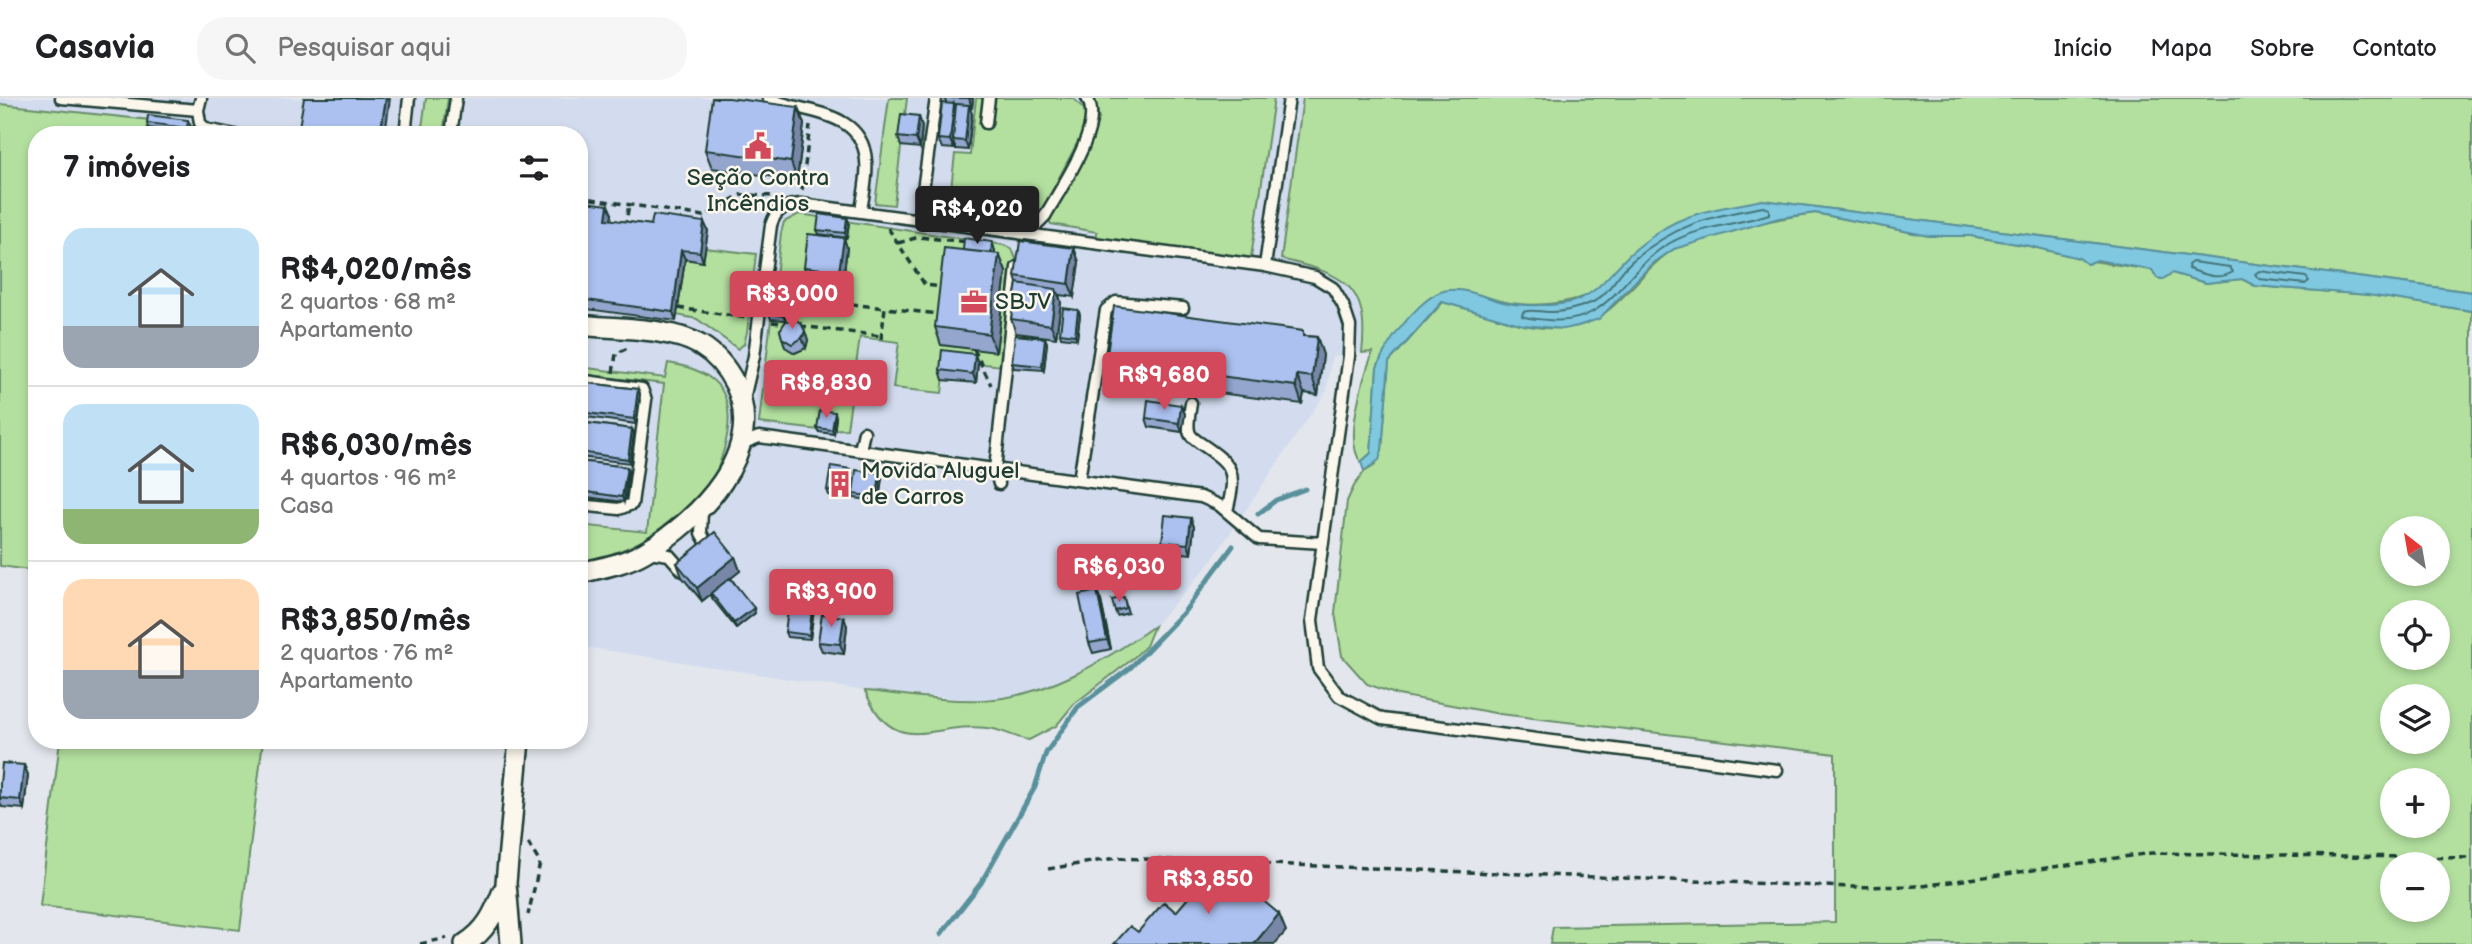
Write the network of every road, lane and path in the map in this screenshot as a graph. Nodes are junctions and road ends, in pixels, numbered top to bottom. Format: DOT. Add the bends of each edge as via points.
graph roads {
  1 [pos="61,98"];
  2 [pos="201,98"];
  3 [pos="409,98"];
  4 [pos="456,98"];
  5 [pos="768,98"];
  6 [pos="936,98"];
  7 [pos="989,98"];
  8 [pos="1087,98"];
  9 [pos="1289,98"];
  10 [pos="198,110"];
  11 [pos="811,111"];
  12 [pos="986,123"];
  13 [pos="203,126"];
  14 [pos="406,126"];
  15 [pos="452,126"];
  16 [pos="588,198"];
  17 [pos="788,198"];
  18 [pos="801,199"];
  19 [pos="603,201"];
  20 [pos="629,205"];
  21 [pos="861,211"];
  22 [pos="601,212"];
  23 [pos="879,213"];
  24 [pos="919,218"];
  25 [pos="625,231"];
  26 [pos="1022,232"];
  27 [pos="898,243"];
  28 [pos="980,244"];
  29 [pos="1020,245"];
  30 [pos="1018,258"];
  31 [pos="1265,266"];
  32 [pos="948,288"];
  33 [pos="851,304"];
  34 [pos="678,308"];
  35 [pos="885,308"];
  36 [pos="1183,308"];
  37 [pos="944,315"];
  38 [pos="759,320"];
  39 [pos="588,326"];
  40 [pos="631,346"];
  41 [pos="974,349"];
  42 [pos="588,381"];
  43 [pos="612,384"];
  44 [pos="1002,393"];
  45 [pos="1191,403"];
  46 [pos="743,415"];
  47 [pos="864,432"];
  48 [pos="750,440"];
  49 [pos="860,450"];
  50 [pos="995,469"];
  51 [pos="1079,480"];
  52 [pos="999,484"];
  53 [pos="588,506"];
  54 [pos="703,507"];
  55 [pos="1227,511"];
  56 [pos="1324,543"];
  57 [pos="710,550"];
  58 [pos="645,552"];
  59 [pos="588,571"];
  60 [pos="684,571"];
  61 [pos="518,749"];
  62 [pos="1777,770"];
  63 [pos="512,817"];
  64 [pos="2472,858"];
  65 [pos="1048,869"];
  66 [pos="506,883"];
  67 [pos="526,925"];
  68 [pos="459,939"];
  69 [pos="420,944"];
  70 [pos="511,944"];
  1 -- 10 [label="lane"];
  2 -- 10 [label="lane"];
  3 -- 14 [label="lane"];
  4 -- 15 [label="lane"];
  5 -- 11 [label="lane"];
  6 -- 24 [label="lane"];
  7 -- 12 [label="lane"];
  8 -- 26 [label="lane" via="1093,119 1088,135 1045,216"];
  9 -- 31 [label="lane"];
  10 -- 13 [label="lane"];
  11 -- 18 [label="path"];
  11 -- 21 [label="lane" via="845,122 862,144 867,163"];
  16 -- 19 [label="path"];
  17 -- 20 [label="path" via="749,193 704,216"];
  19 -- 20 [label="path"];
  19 -- 22 [label="path"];
  20 -- 25 [label="path"];
  21 -- 23 [label="lane"];
  21 -- 38 [label="lane" via="801,204 780,209 771,225"];
  23 -- 24 [label="lane"];
  23 -- 27 [label="path"];
  24 -- 26 [label="lane"];
  26 -- 29 [label="lane"];
  26 -- 31 [label="lane"];
  27 -- 28 [label="path" via="919,237"];
  27 -- 32 [label="path" via="925,285"];
  30 -- 44 [label="lane"];
  31 -- 56 [label="lane" via="1315,277 1333,288 1350,326"];
  33 -- 35 [label="path"];
  34 -- 38 [label="path"];
  35 -- 37 [label="path"];
  35 -- 38 [label="path" via="881,338"];
  36 -- 51 [label="lane" via="1116,302 1106,310"];
  38 -- 46 [label="lane"];
  39 -- 46 [label="street" via="675,335 698,344 728,371"];
  40 -- 43 [label="path" via="616,354"];
  41 -- 44 [label="path" via="985,377"];
  42 -- 43 [label="lane"];
  43 -- 53 [label="lane" via="634,386 646,393 634,498 626,509"];
  44 -- 50 [label="lane"];
  45 -- 55 [label="lane" via="1192,438 1224,459 1232,470"];
  46 -- 48 [label="street"];
  47 -- 49 [label="lane"];
  48 -- 49 [label="lane"];
  48 -- 54 [label="street"];
  49 -- 50 [label="lane"];
  50 -- 51 [label="lane"];
  50 -- 52 [label="lane"];
  51 -- 55 [label="lane" via="1201,497"];
  54 -- 57 [label="lane" via="701,533"];
  54 -- 58 [label="street"];
  55 -- 56 [label="lane" via="1259,539"];
  56 -- 62 [label="lane" via="1312,620 1318,668 1339,696 1382,719"];
  58 -- 59 [label="street"];
  58 -- 60 [label="lane" via="669,555"];
  61 -- 63 [label="street"];
  63 -- 66 [label="street"];
  63 -- 67 [label="path" via="540,863"];
  64 -- 65 [label="path" via="2151,853 1922,886 1849,887 1116,858"];
  66 -- 68 [label="street" via="481,934"];
  66 -- 70 [label="street"];
  68 -- 69 [label="path"];
}
